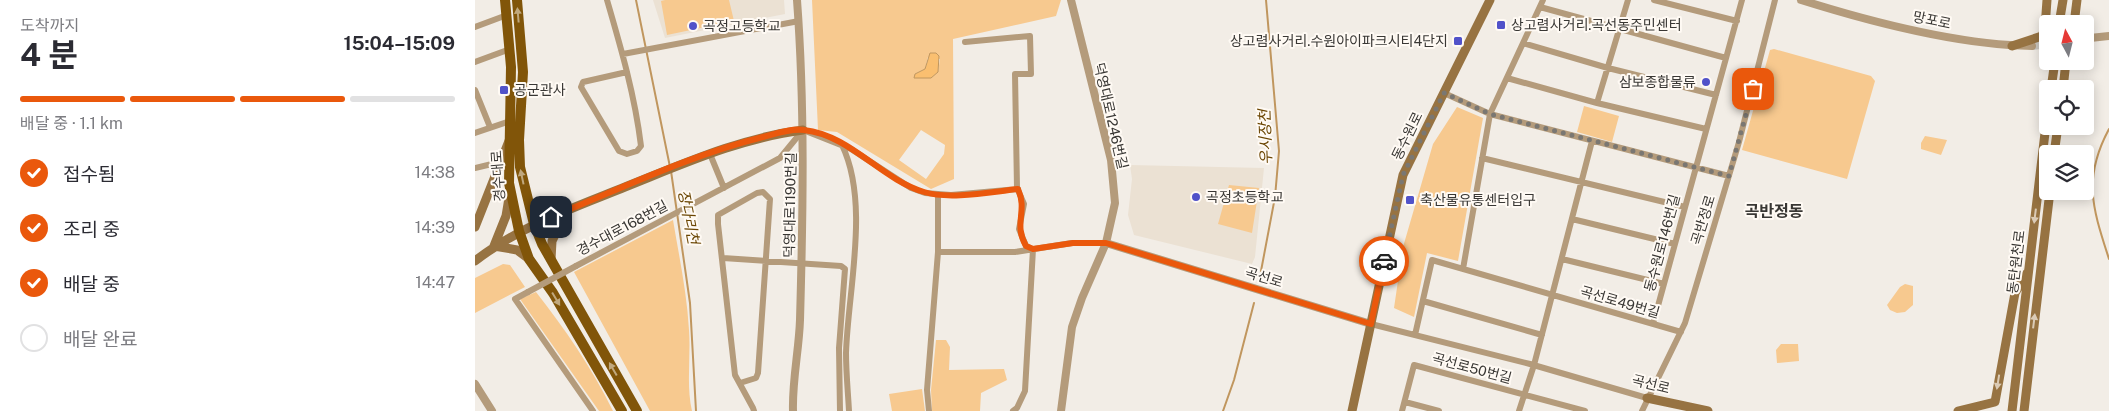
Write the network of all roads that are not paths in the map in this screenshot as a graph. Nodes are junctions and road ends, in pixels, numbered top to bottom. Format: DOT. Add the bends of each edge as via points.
graph roads {
  1 [pos="505,0"];
  2 [pos="517,0"];
  3 [pos="607,0"];
  4 [pos="797,0"];
  5 [pos="1071,0"];
  6 [pos="1490,0"];
  7 [pos="1543,0"];
  8 [pos="1628,0"];
  9 [pos="1654,0"];
  10 [pos="1742,0"];
  11 [pos="1775,0"];
  12 [pos="1801,0"];
  13 [pos="2047,0"];
  14 [pos="2057,0"];
  15 [pos="2063,0"];
  16 [pos="2072,0"];
  17 [pos="2077,0"];
  18 [pos="1540,7"];
  19 [pos="507,15"];
  20 [pos="2056,15"];
  21 [pos="2060,15"];
  22 [pos="2070,15"];
  23 [pos="2075,15"];
  24 [pos="799,21"];
  25 [pos="1737,21"];
  26 [pos="475,27"];
  27 [pos="1620,30"];
  28 [pos="2109,36"];
  29 [pos="2094,38"];
  30 [pos="965,42"];
  31 [pos="1523,43"];
  32 [pos="2012,46"];
  33 [pos="2032,46"];
  34 [pos="509,49"];
  35 [pos="623,54"];
  36 [pos="1726,58"];
  37 [pos="475,62"];
  38 [pos="1608,68"];
  39 [pos="627,72"];
  40 [pos="1507,78"];
  41 [pos="1444,93"];
  42 [pos="476,95"];
  43 [pos="1716,95"];
  44 [pos="1597,104"];
  45 [pos="1490,114"];
  46 [pos="510,121"];
  47 [pos="490,127"];
  48 [pos="1706,129"];
  49 [pos="803,130"];
  50 [pos="475,133"];
  51 [pos="2045,135"];
  52 [pos="509,141"];
  53 [pos="1592,141"];
  54 [pos="842,144"];
  55 [pos="710,154"];
  56 [pos="1482,158"];
  57 [pos="500,162"];
  58 [pos="475,168"];
  59 [pos="1696,168"];
  60 [pos="1729,176"];
  61 [pos="1581,182"];
  62 [pos="724,188"];
  63 [pos="510,189"];
  64 [pos="1018,189"];
  65 [pos="938,195"];
  66 [pos="2049,200"];
  67 [pos="1685,208"];
  68 [pos="567,210"];
  69 [pos="1572,219"];
  70 [pos="534,224"];
  71 [pos="475,227"];
  72 [pos="519,232"];
  73 [pos="1106,243"];
  74 [pos="1675,244"];
  75 [pos="494,246"];
  76 [pos="1033,249"];
  77 [pos="938,252"];
  78 [pos="529,258"];
  79 [pos="723,258"];
  80 [pos="1562,259"];
  81 [pos="551,260"];
  82 [pos="475,261"];
  83 [pos="766,261"];
  84 [pos="801,264"];
  85 [pos="2029,268"];
  86 [pos="1463,269"];
  87 [pos="1664,284"];
  88 [pos="1552,295"];
  89 [pos="1423,301"];
  90 [pos="1371,324"];
  91 [pos="1653,324"];
  92 [pos="1681,332"];
  93 [pos="1415,335"];
  94 [pos="1542,335"];
  95 [pos="1534,365"];
  96 [pos="740,383"];
  97 [pos="475,384"];
  98 [pos="1524,395"];
  99 [pos="1647,398"];
  100 [pos="1405,402"];
  101 [pos="492,411"];
  102 [pos="593,411"];
  103 [pos="622,411"];
  104 [pos="637,411"];
  105 [pos="755,411"];
  106 [pos="793,411"];
  107 [pos="839,411"];
  108 [pos="849,411"];
  109 [pos="929,411"];
  110 [pos="1013,411"];
  111 [pos="1061,411"];
  112 [pos="1353,411"];
  113 [pos="1402,411"];
  114 [pos="1439,411"];
  115 [pos="1519,411"];
  116 [pos="1585,411"];
  117 [pos="1642,411"];
  118 [pos="1708,411"];
  119 [pos="1958,411"];
  120 [pos="2012,411"];
  121 [pos="2023,411"];
  1 -- 19 [label="main road, 경수대로"];
  70 -- 2 [label="main road, 경수대로, one-way" via="520,168 523,72"];
  3 -- 35 [label="street"];
  4 -- 24 [label="street, 덕영대로1190번길"];
  5 -- 73 [label="street, 덕영대로1246번길" via="1111,160 1115,203"];
  6 -- 41 [label="main road, 동수원로"];
  7 -- 18 [label="street"];
  8 -- 27 [label="street"];
  9 -- 25 [label="street"];
  10 -- 25 [label="street, 동수원로146번길"];
  11 -- 60 [label="street, 곡반정로"];
  12 -- 32 [label="street, 망포로" via="1851,16"];
  13 -- 32 [label="main road" via="2042,36"];
  14 -- 20 [label="main road"];
  15 -- 21 [label="main road"];
  16 -- 22 [label="main road"];
  17 -- 23 [label="main road"];
  18 -- 27 [label="street"];
  18 -- 31 [label="street"];
  19 -- 26 [label="street"];
  19 -- 34 [label="main road, 경수대로"];
  24 -- 35 [label="street"];
  24 -- 49 [label="street, 덕영대로1190번길"];
  25 -- 36 [label="street, 동수원로146번길"];
  27 -- 36 [label="street"];
  27 -- 38 [label="street"];
  28 -- 29 [label="street"];
  30 -- 64 [label="street" via="1030,36 1031,74 1015,74"];
  31 -- 38 [label="street"];
  31 -- 40 [label="street"];
  32 -- 33 [label="street, 망포로"];
  34 -- 37 [label="street"];
  34 -- 46 [label="main road, 경수대로"];
  35 -- 39 [label="street"];
  36 -- 43 [label="street, 동수원로146번길"];
  38 -- 43 [label="street"];
  38 -- 44 [label="street"];
  39 -- 39 [label="street" via="641,146 627,154 619,150 581,87 583,82"];
  40 -- 44 [label="street"];
  40 -- 45 [label="street"];
  41 -- 45 [label="street"];
  41 -- 90 [label="main road, 동수원로" via="1403,175"];
  42 -- 47 [label="street"];
  43 -- 48 [label="street, 동수원로146번길"];
  44 -- 48 [label="street"];
  45 -- 53 [label="street"];
  45 -- 56 [label="street"];
  46 -- 47 [label="street"];
  46 -- 52 [label="main road, 경수대로"];
  47 -- 50 [label="street"];
  48 -- 59 [label="street, 동수원로146번길"];
  49 -- 54 [label="street"];
  49 -- 55 [label="main road" via="759,138"];
  49 -- 62 [label="street, 경수대로168번길" via="780,158"];
  49 -- 84 [label="street, 덕영대로1190번길"];
  51 -- 85 [label="main road, 동탄원천로, one-way"];
  52 -- 57 [label="main road"];
  52 -- 63 [label="main road, 경수대로"];
  53 -- 59 [label="street"];
  53 -- 61 [label="street"];
  54 -- 65 [label="street" via="911,188"];
  54 -- 108 [label="street" via="849,158 854,199 855,240 846,354"];
  55 -- 62 [label="street"];
  55 -- 68 [label="main road"];
  56 -- 61 [label="street"];
  56 -- 86 [label="street"];
  57 -- 58 [label="street"];
  57 -- 71 [label="main road"];
  59 -- 60 [label="street"];
  59 -- 67 [label="street, 동수원로146번길"];
  60 -- 92 [label="street, 곡반정로"];
  61 -- 67 [label="street"];
  61 -- 69 [label="street"];
  62 -- 102 [label="street, 경수대로168번길, bridge" via="515,299"];
  63 -- 72 [label="main road, 경수대로"];
  63 -- 75 [label="main road" via="506,216"];
  64 -- 65 [label="street"];
  64 -- 76 [label="street" via="1024,204 1020,236 1026,246"];
  65 -- 77 [label="street"];
  121 -- 66 [label="main road, 동탄원천로, one-way"];
  67 -- 74 [label="street, 동수원로146번길"];
  68 -- 70 [label="main road"];
  68 -- 81 [label="main road" via="552,241"];
  69 -- 74 [label="street"];
  69 -- 80 [label="street"];
  70 -- 72 [label="main road"];
  70 -- 81 [label="main road, 경수대로"];
  72 -- 75 [label="main road"];
  72 -- 78 [label="main road, 경수대로"];
  73 -- 76 [label="street" via="1073,243"];
  73 -- 90 [label="street, 곡선로"];
  73 -- 111 [label="street, 덕영대로1246번길" via="1072,327"];
  74 -- 87 [label="street, 동수원로146번길"];
  75 -- 78 [label="main road" via="517,250"];
  75 -- 82 [label="main road"];
  76 -- 77 [label="street"];
  76 -- 110 [label="street" via="1025,390"];
  77 -- 109 [label="street" via="927,390"];
  78 -- 103 [label="main road, 경수대로, one-way"];
  79 -- 83 [label="street"];
  79 -- 83 [label="street" via="719,215 763,192 770,199"];
  79 -- 96 [label="street" via="735,375"];
  80 -- 87 [label="street, 곡선로49번길"];
  80 -- 88 [label="street"];
  104 -- 81 [label="main road, 경수대로, one-way"];
  83 -- 84 [label="street"];
  83 -- 96 [label="street" via="758,373 756,378"];
  84 -- 106 [label="street, 덕영대로1190번길"];
  84 -- 107 [label="street" via="841,266 845,269 839,348"];
  85 -- 119 [label="main road, one-way" via="2015,292 1995,402"];
  85 -- 120 [label="main road, 동탄원천로"];
  86 -- 88 [label="street, 곡선로49번길"];
  86 -- 89 [label="street, 곡선로49번길" via="1432,260"];
  87 -- 91 [label="street, 동수원로146번길"];
  88 -- 91 [label="street, 곡선로49번길"];
  88 -- 94 [label="street"];
  89 -- 93 [label="street"];
  89 -- 94 [label="street"];
  90 -- 93 [label="street, 곡선로"];
  90 -- 112 [label="main road, 동수원로"];
  91 -- 92 [label="street, 곡선로49번길"];
  92 -- 99 [label="street, 곡반정로"];
  93 -- 95 [label="street, 곡선로"];
  94 -- 95 [label="street"];
  95 -- 98 [label="street, 곡선로50번길"];
  95 -- 99 [label="street, 곡선로"];
  96 -- 105 [label="street"];
  97 -- 101 [label="street"];
  98 -- 100 [label="street, 곡선로50번길" via="1414,365"];
  98 -- 115 [label="street, 곡선로50번길"];
  98 -- 116 [label="street, 곡선로50번길"];
  99 -- 117 [label="street, 곡반정로"];
  99 -- 118 [label="main road, 곡선로"];
  100 -- 113 [label="street"];
  100 -- 114 [label="street"];
}
